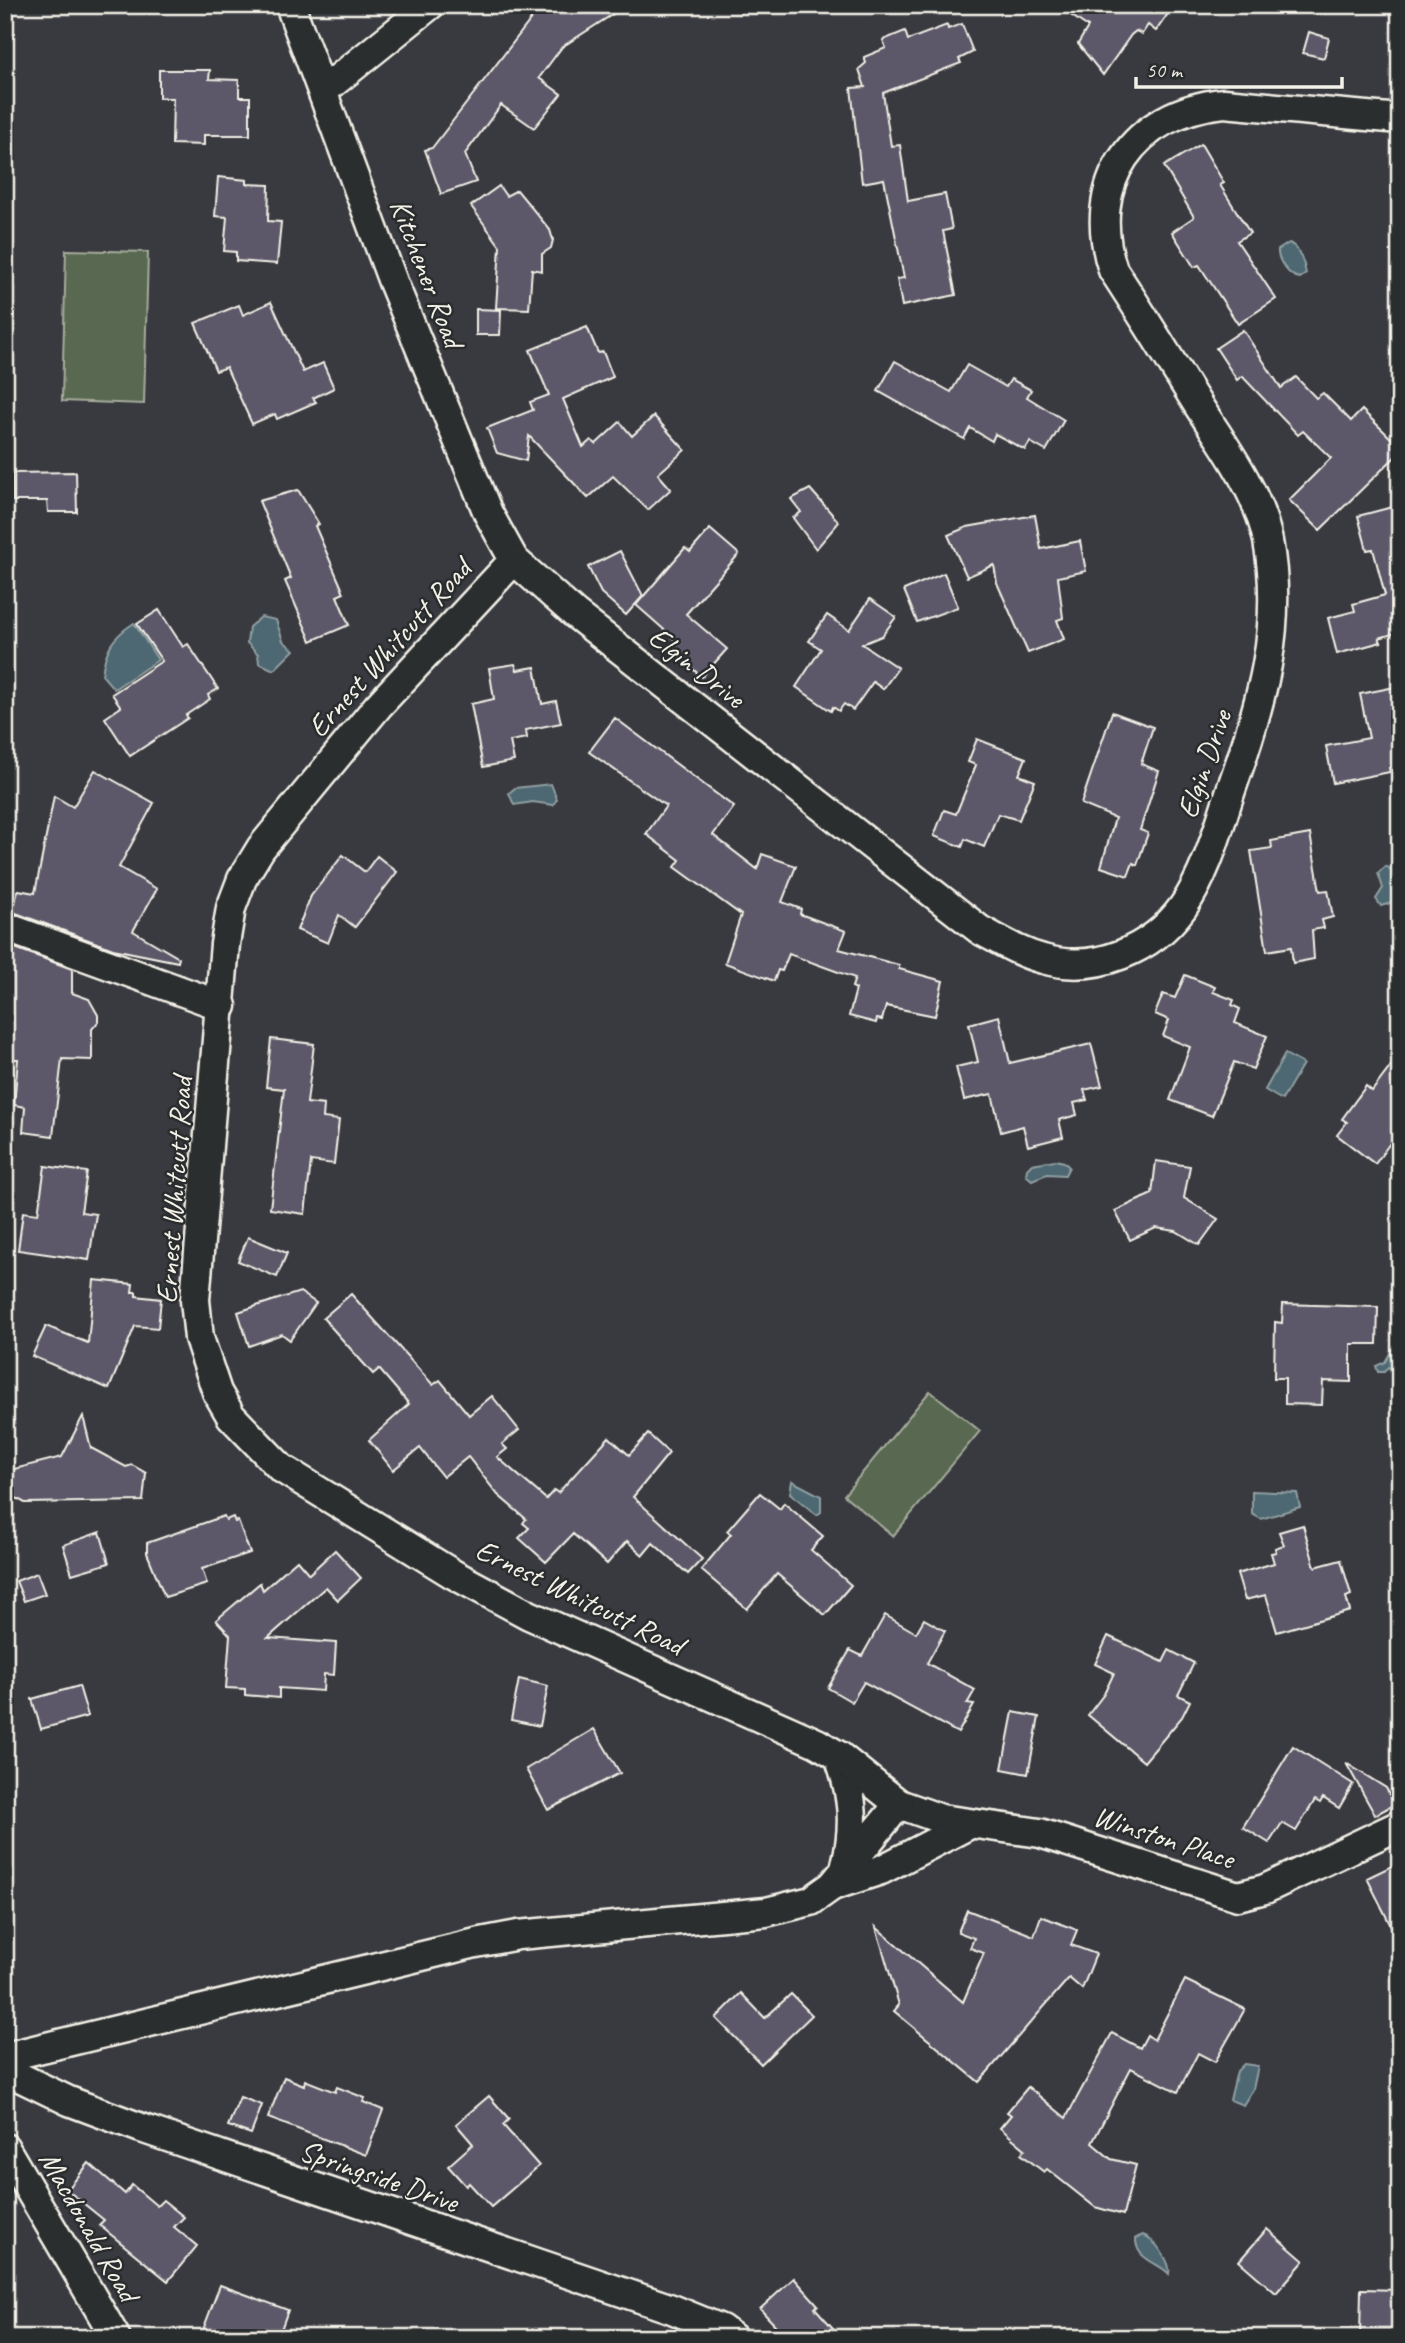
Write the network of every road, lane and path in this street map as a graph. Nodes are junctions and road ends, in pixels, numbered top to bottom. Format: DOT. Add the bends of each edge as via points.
graph roads {
  1 [pos="290,5"];
  2 [pos="429,5"];
  3 [pos="323,91"];
  4 [pos="1400,119"];
  5 [pos="514,560"];
  6 [pos="5,927"];
  7 [pos="222,1006"];
  8 [pos="839,1756"];
  9 [pos="899,1804"];
  10 [pos="968,1825"];
  11 [pos="1400,1825"];
  12 [pos="838,1879"];
  13 [pos="5,2056"];
  14 [pos="5,2070"];
  15 [pos="5,2148"];
  16 [pos="117,2338"];
  17 [pos="733,2338"];
  1 -- 3 [label="street, Kitchener Road"];
  2 -- 3 [label="street"];
  3 -- 5 [label="street, Kitchener Road" via="393,282 488,513"];
  4 -- 5 [label="street, Elgin Drive" via="1224,103 1197,106 1146,132 1129,149 1106,196 1102,219 1113,271 1245,482 1259,512 1272,570 1268,671 1207,859 1183,906 1138,948 1094,962 1067,964 1015,950 980,930 575,614"];
  5 -- 7 [label="street, Ernest Whitcutt Road" via="378,706 261,848 231,908"];
  6 -- 7 [label="street"];
  7 -- 8 [label="street, Ernest Whitcutt Road" via="195,1300 199,1338 230,1416 281,1468 453,1574 529,1615"];
  8 -- 9 [label="street, Ernest Whitcutt Road"];
  8 -- 12 [label="street" via="851,1792 854,1824"];
  9 -- 10 [label="street, Winston Place" via="919,1814"];
  9 -- 12 [label="street"];
  10 -- 11 [label="street, Winston Place" via="1040,1833 1238,1896 1265,1889"];
  10 -- 12 [label="street" via="881,1870"];
  12 -- 13 [label="street" via="811,1900 766,1912 476,1942"];
  14 -- 17 [label="street, Springside Drive" via="141,2128 672,2309"];
  15 -- 16 [label="street, Macdonald Road"];
}
